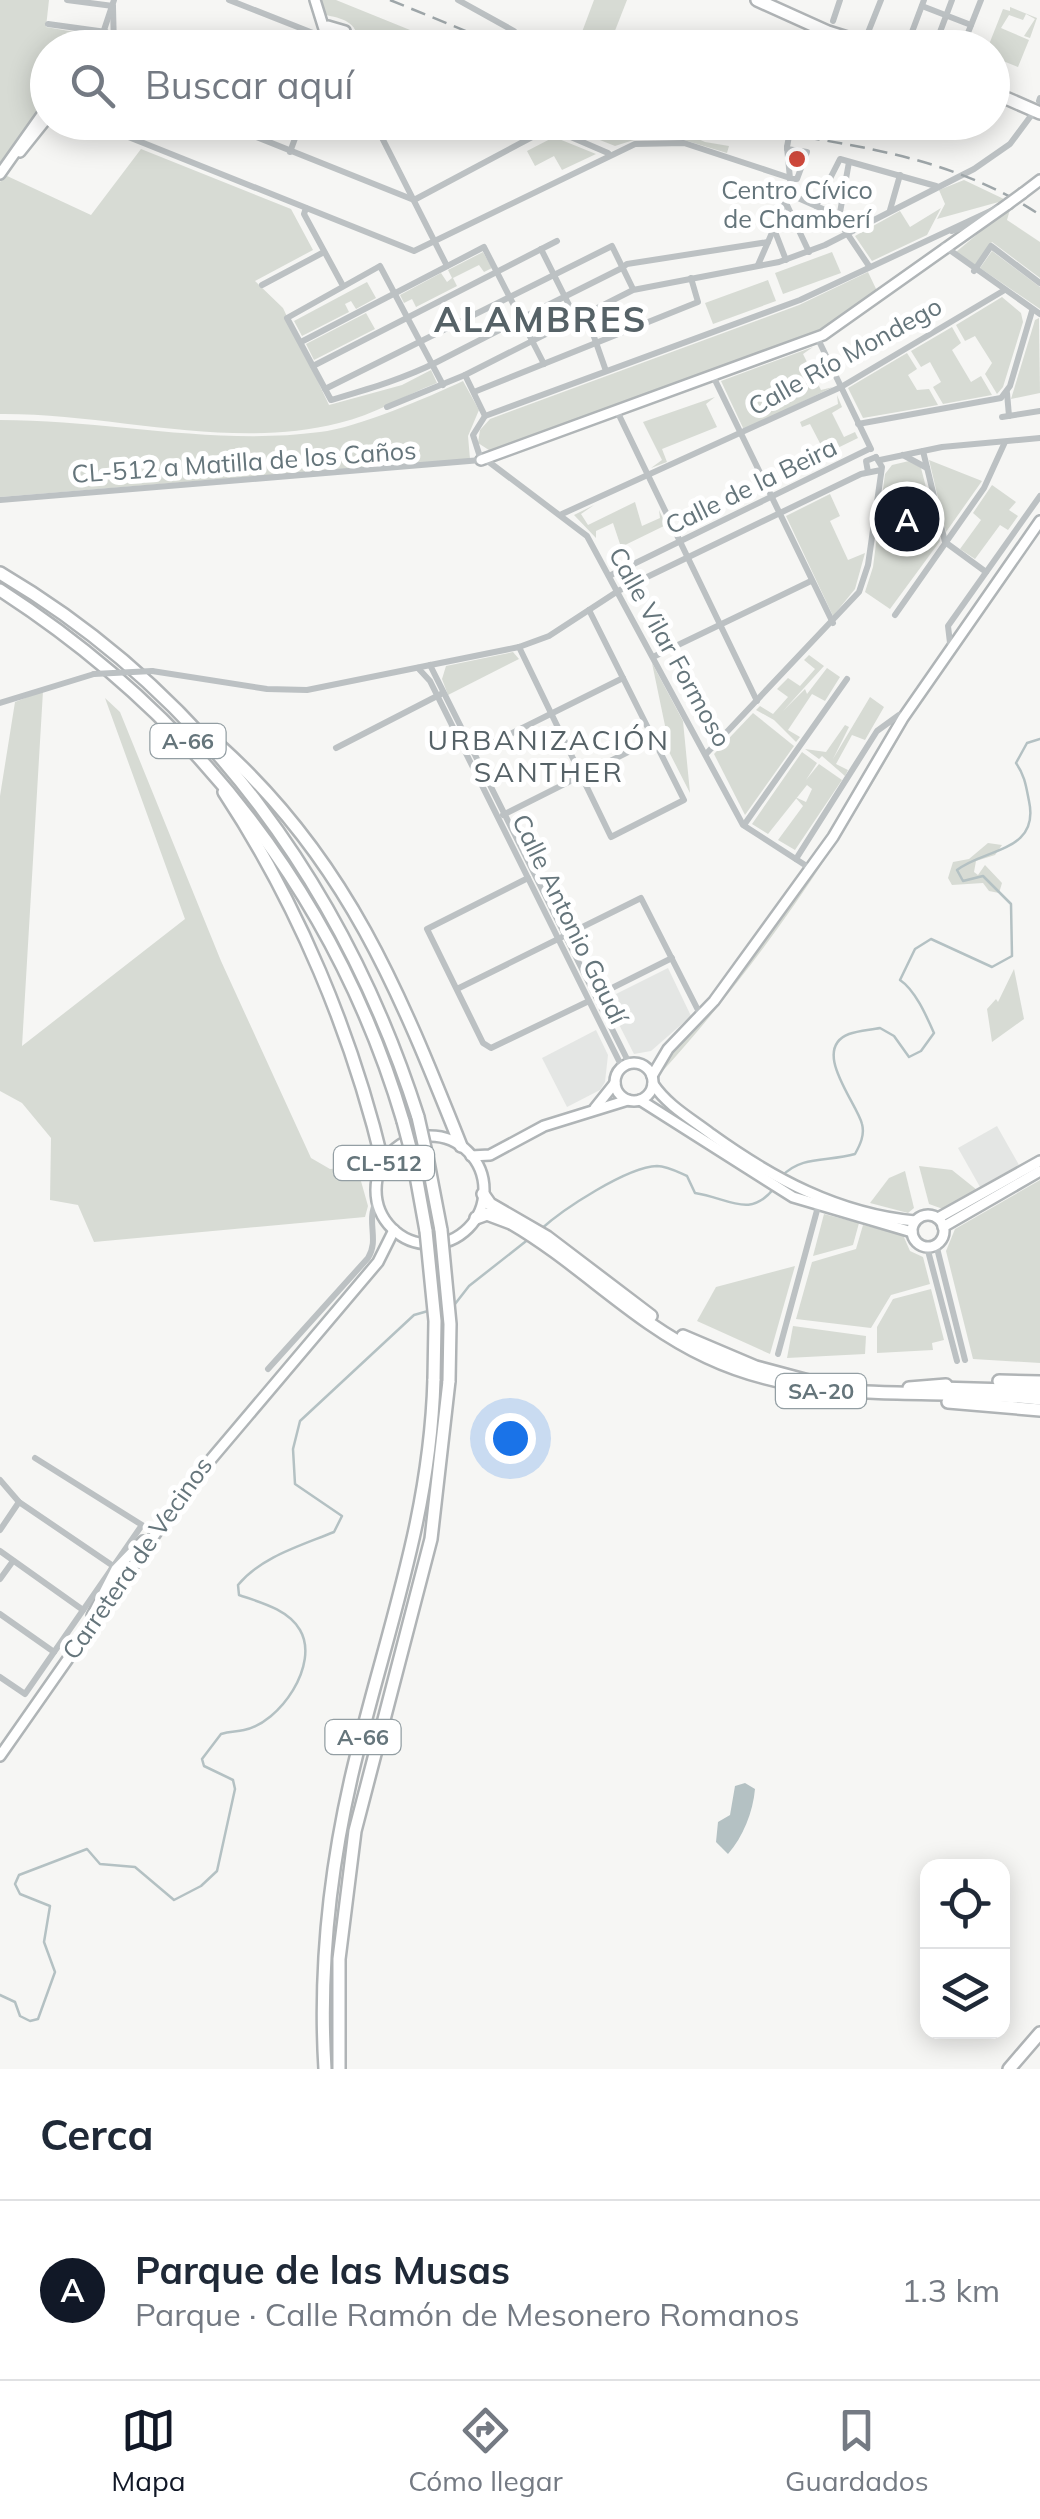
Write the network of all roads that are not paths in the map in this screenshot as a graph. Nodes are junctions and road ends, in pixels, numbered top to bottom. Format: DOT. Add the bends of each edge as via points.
graph roads {
  1 [pos="67,0"];
  2 [pos="229,0"];
  3 [pos="315,0"];
  4 [pos="458,0"];
  5 [pos="756,0"];
  6 [pos="840,0"];
  7 [pos="881,0"];
  8 [pos="952,0"];
  9 [pos="981,0"];
  10 [pos="114,3"];
  11 [pos="923,3"];
  12 [pos="946,16"];
  13 [pos="48,24"];
  14 [pos="971,25"];
  15 [pos="830,27"];
  16 [pos="92,30"];
  17 [pos="107,30"];
  18 [pos="114,30"];
  19 [pos="314,30"];
  20 [pos="321,30"];
  21 [pos="512,30"];
  22 [pos="829,30"];
  23 [pos="839,30"];
  24 [pos="866,30"];
  25 [pos="912,30"];
  26 [pos="941,30"];
  27 [pos="969,30"];
  28 [pos="1010,98"];
  29 [pos="1037,107"];
  30 [pos="30,131"];
  31 [pos="30,137"];
  32 [pos="136,140"];
  33 [pos="262,140"];
  34 [pos="295,140"];
  35 [pos="383,140"];
  36 [pos="527,140"];
  37 [pos="577,140"];
  38 [pos="788,140"];
  39 [pos="787,148"];
  40 [pos="290,152"];
  41 [pos="609,154"];
  42 [pos="849,161"];
  43 [pos="0,173"];
  44 [pos="900,175"];
  45 [pos="790,178"];
  46 [pos="1040,180"];
  47 [pos="937,186"];
  48 [pos="787,198"];
  49 [pos="414,200"];
  50 [pos="816,206"];
  51 [pos="1006,206"];
  52 [pos="306,208"];
  53 [pos="890,210"];
  54 [pos="839,220"];
  55 [pos="981,224"];
  56 [pos="774,229"];
  57 [pos="848,234"];
  58 [pos="556,241"];
  59 [pos="435,242"];
  60 [pos="768,242"];
  61 [pos="918,244"];
  62 [pos="541,249"];
  63 [pos="946,250"];
  64 [pos="324,252"];
  65 [pos="809,252"];
  66 [pos="786,260"];
  67 [pos="447,266"];
  68 [pos="758,266"];
  69 [pos="869,266"];
  70 [pos="622,268"];
  71 [pos="974,270"];
  72 [pos="497,271"];
  73 [pos="553,274"];
  74 [pos="691,278"];
  75 [pos="1040,283"];
  76 [pos="342,284"];
  77 [pos="262,285"];
  78 [pos="633,290"];
  79 [pos="1002,291"];
  80 [pos="395,293"];
  81 [pos="510,295"];
  82 [pos="564,297"];
  83 [pos="1036,313"];
  84 [pos="586,314"];
  85 [pos="407,317"];
  86 [pos="522,318"];
  87 [pos="576,319"];
  88 [pos="818,338"];
  89 [pos="534,341"];
  90 [pos="300,342"];
  91 [pos="420,342"];
  92 [pos="596,342"];
  93 [pos="432,364"];
  94 [pos="544,364"];
  95 [pos="313,366"];
  96 [pos="606,372"];
  97 [pos="465,375"];
  98 [pos="714,376"];
  99 [pos="443,385"];
  100 [pos="840,387"];
  101 [pos="325,389"];
  102 [pos="474,392"];
  103 [pos="1007,392"];
  104 [pos="387,406"];
  105 [pos="617,411"];
  106 [pos="1040,411"];
  107 [pos="485,416"];
  108 [pos="858,424"];
  109 [pos="741,435"];
  110 [pos="1040,438"];
  111 [pos="1005,442"];
  112 [pos="868,446"];
  113 [pos="923,451"];
  114 [pos="902,455"];
  115 [pos="481,456"];
  116 [pos="856,457"];
  117 [pos="876,462"];
  118 [pos="927,468"];
  119 [pos="647,474"];
  120 [pos="871,474"];
  121 [pos="878,485"];
  122 [pos="1040,496"];
  123 [pos="772,498"];
  124 [pos="0,500"];
  125 [pos="778,513"];
  126 [pos="562,514"];
  127 [pos="1040,521"];
  128 [pos="680,542"];
  129 [pos="945,542"];
  130 [pos="688,557"];
  131 [pos="986,572"];
  132 [pos="0,573"];
  133 [pos="1004,573"];
  134 [pos="609,576"];
  135 [pos="810,580"];
  136 [pos="0,590"];
  137 [pos="618,591"];
  138 [pos="590,610"];
  139 [pos="895,615"];
  140 [pos="972,620"];
  141 [pos="833,623"];
  142 [pos="720,624"];
  143 [pos="950,643"];
  144 [pos="519,647"];
  145 [pos="86,649"];
  146 [pos="653,656"];
  147 [pos="125,662"];
  148 [pos="442,662"];
  149 [pos="430,665"];
  150 [pos="418,668"];
  151 [pos="623,678"];
  152 [pos="847,678"];
  153 [pos="440,680"];
  154 [pos="430,681"];
  155 [pos="441,695"];
  156 [pos="757,701"];
  157 [pos="0,703"];
  158 [pos="550,715"];
  159 [pos="899,716"];
  160 [pos="654,738"];
  161 [pos="886,746"];
  162 [pos="336,748"];
  163 [pos="474,752"];
  164 [pos="706,754"];
  165 [pos="581,775"];
  166 [pos="501,816"];
  167 [pos="840,824"];
  168 [pos="744,825"];
  169 [pos="827,845"];
  170 [pos="801,862"];
  171 [pos="528,878"];
  172 [pos="791,896"];
  173 [pos="774,917"];
  174 [pos="562,938"];
  175 [pos="672,958"];
  176 [pos="456,990"];
  177 [pos="592,998"];
  178 [pos="701,1017"];
  179 [pos="668,1050"];
  180 [pos="630,1065"];
  181 [pos="653,1080"];
  182 [pos="615,1083"];
  183 [pos="634,1100"];
  184 [pos="594,1110"];
  185 [pos="669,1110"];
  186 [pos="460,1146"];
  187 [pos="490,1154"];
  188 [pos="472,1156"];
  189 [pos="1040,1162"];
  190 [pos="383,1164"];
  191 [pos="480,1170"];
  192 [pos="1040,1171"];
  193 [pos="484,1194"];
  194 [pos="377,1200"];
  195 [pos="820,1201"];
  196 [pos="382,1214"];
  197 [pos="476,1218"];
  198 [pos="369,1220"];
  199 [pos="940,1223"];
  200 [pos="913,1226"];
  201 [pos="528,1229"];
  202 [pos="394,1230"];
  203 [pos="406,1239"];
  204 [pos="932,1245"];
  205 [pos="378,1262"];
  206 [pos="622,1299"];
  207 [pos="778,1354"];
  208 [pos="961,1361"];
  209 [pos="268,1369"];
  210 [pos="1040,1382"];
  211 [pos="909,1388"];
  212 [pos="1040,1391"];
  213 [pos="890,1396"];
  214 [pos="1040,1399"];
  215 [pos="1040,1410"];
  216 [pos="226,1437"];
  217 [pos="36,1458"];
  218 [pos="0,1480"];
  219 [pos="20,1502"];
  220 [pos="158,1528"];
  221 [pos="0,1530"];
  222 [pos="0,1552"];
  223 [pos="13,1560"];
  224 [pos="117,1570"];
  225 [pos="0,1578"];
  226 [pos="0,1614"];
  227 [pos="90,1616"];
  228 [pos="54,1652"];
  229 [pos="0,1677"];
  230 [pos="0,1756"];
  231 [pos="1040,2032"];
  232 [pos="324,2069"];
  233 [pos="340,2069"];
  234 [pos="1009,2069"];
  1 -- 10 [label="street"];
  2 -- 19 [label="street"];
  3 -- 20 [label="main road"];
  4 -- 21 [label="street"];
  5 -- 15 [label="highway"];
  6 -- 15 [label="street"];
  7 -- 24 [label="street"];
  8 -- 12 [label="street"];
  9 -- 14 [label="street"];
  10 -- 17 [label="street"];
  10 -- 18 [label="street"];
  11 -- 12 [label="street"];
  11 -- 25 [label="street"];
  12 -- 14 [label="street"];
  12 -- 26 [label="street"];
  13 -- 16 [label="street"];
  14 -- 27 [label="street"];
  15 -- 22 [label="street"];
  15 -- 23 [label="highway"];
  28 -- 29 [label="highway"];
  29 -- 47 [label="street" via="1010,144"];
  30 -- 43 [label="main road"];
  31 -- 43 [label="main road"];
  32 -- 52 [label="street"];
  33 -- 40 [label="street"];
  34 -- 40 [label="street"];
  35 -- 49 [label="street"];
  36 -- 49 [label="street"];
  37 -- 41 [label="street"];
  38 -- 39 [label="street, bridge"];
  39 -- 45 [label="street"];
  39 -- 45 [label="street" via="808,152 796,180"];
  40 -- 49 [label="street"];
  41 -- 45 [label="street" via="651,142 684,144"];
  41 -- 59 [label="street"];
  42 -- 44 [label="street"];
  42 -- 50 [label="street" via="840,158"];
  42 -- 54 [label="street"];
  44 -- 47 [label="street"];
  44 -- 53 [label="street"];
  45 -- 48 [label="street"];
  46 -- 51 [label="main road, bridge"];
  47 -- 53 [label="street"];
  48 -- 50 [label="street"];
  48 -- 56 [label="street"];
  48 -- 65 [label="street"];
  49 -- 59 [label="street"];
  50 -- 54 [label="street"];
  51 -- 55 [label="main road"];
  51 -- 61 [label="street"];
  52 -- 59 [label="street" via="414,251"];
  52 -- 64 [label="street"];
  53 -- 57 [label="street"];
  54 -- 57 [label="street"];
  55 -- 61 [label="street"];
  55 -- 63 [label="main road"];
  56 -- 60 [label="street"];
  56 -- 66 [label="street"];
  57 -- 65 [label="street"];
  57 -- 69 [label="street"];
  58 -- 62 [label="street"];
  59 -- 67 [label="street"];
  60 -- 68 [label="street"];
  60 -- 70 [label="street"];
  61 -- 69 [label="street"];
  62 -- 72 [label="street"];
  62 -- 73 [label="street"];
  63 -- 71 [label="street"];
  63 -- 88 [label="main road"];
  64 -- 76 [label="street"];
  64 -- 77 [label="street"];
  65 -- 66 [label="street"];
  66 -- 68 [label="street"];
  67 -- 72 [label="street" via="484,246"];
  67 -- 80 [label="street"];
  68 -- 74 [label="street"];
  69 -- 96 [label="street" via="800,300"];
  70 -- 73 [label="street" via="612,246"];
  70 -- 78 [label="street"];
  70 -- 82 [label="street"];
  71 -- 75 [label="street" via="991,246"];
  71 -- 79 [label="street"];
  72 -- 81 [label="street"];
  72 -- 85 [label="street"];
  73 -- 81 [label="street"];
  73 -- 82 [label="street"];
  74 -- 78 [label="street"];
  74 -- 92 [label="street" via="698,300"];
  76 -- 80 [label="street" via="380,266"];
  76 -- 90 [label="street" via="288,318"];
  78 -- 84 [label="street"];
  79 -- 83 [label="street"];
  79 -- 100 [label="street, Calle Río Mondego"];
  80 -- 85 [label="street"];
  80 -- 90 [label="street"];
  81 -- 86 [label="street"];
  81 -- 91 [label="street"];
  82 -- 86 [label="street"];
  82 -- 87 [label="street"];
  83 -- 103 [label="street"];
  84 -- 87 [label="street"];
  84 -- 92 [label="street"];
  85 -- 91 [label="street"];
  85 -- 95 [label="street"];
  86 -- 89 [label="street"];
  86 -- 93 [label="street"];
  87 -- 89 [label="street"];
  88 -- 98 [label="main road"];
  88 -- 100 [label="street"];
  89 -- 94 [label="street"];
  89 -- 97 [label="street"];
  90 -- 95 [label="street"];
  91 -- 93 [label="street"];
  91 -- 101 [label="street"];
  92 -- 94 [label="street"];
  92 -- 96 [label="street"];
  93 -- 99 [label="street"];
  93 -- 101 [label="street" via="401,381 331,400"];
  94 -- 102 [label="street"];
  95 -- 101 [label="street"];
  96 -- 107 [label="street"];
  97 -- 99 [label="street"];
  97 -- 102 [label="street"];
  98 -- 105 [label="main road"];
  98 -- 109 [label="street"];
  99 -- 104 [label="street"];
  100 -- 108 [label="street"];
  100 -- 109 [label="street, Calle Río Mondego"];
  102 -- 107 [label="street"];
  103 -- 106 [label="street" via="1005,417"];
  103 -- 108 [label="street" via="993,401"];
  105 -- 115 [label="main road"];
  105 -- 119 [label="street"];
  107 -- 115 [label="street" via="472,435"];
  108 -- 112 [label="street"];
  109 -- 119 [label="street, Calle Río Mondego"];
  109 -- 123 [label="street"];
  110 -- 111 [label="street"];
  111 -- 113 [label="street"];
  111 -- 129 [label="street" via="986,485"];
  112 -- 116 [label="street, Calle de la Beira"];
  112 -- 117 [label="street"];
  113 -- 114 [label="street"];
  113 -- 118 [label="street"];
  114 -- 117 [label="street"];
  114 -- 118 [label="street"];
  115 -- 124 [label="street, CL-512 a Matilla de los Caños" via="470,463"];
  115 -- 126 [label="street, Calle Vilar Formoso"];
  116 -- 117 [label="street, Calle de la Beira"];
  116 -- 123 [label="street, Calle de la Beira"];
  117 -- 120 [label="street"];
  117 -- 120 [label="street"];
  117 -- 121 [label="street"];
  118 -- 129 [label="street"];
  119 -- 126 [label="street, Calle Río Mondego"];
  119 -- 128 [label="street"];
  120 -- 121 [label="street"];
  120 -- 125 [label="street"];
  121 -- 141 [label="street" via="866,574"];
  122 -- 131 [label="street"];
  123 -- 125 [label="street"];
  123 -- 128 [label="street, Calle de la Beira"];
  125 -- 130 [label="street"];
  125 -- 135 [label="street"];
  126 -- 134 [label="street, Calle Vilar Formoso" via="587,536"];
  127 -- 133 [label="main road"];
  128 -- 130 [label="street"];
  128 -- 134 [label="street, Calle de la Beira"];
  129 -- 131 [label="street"];
  129 -- 139 [label="street"];
  130 -- 137 [label="street"];
  130 -- 142 [label="street"];
  131 -- 143 [label="street" via="948,626"];
  132 -- 147 [label="highway, A-66"];
  133 -- 140 [label="main road"];
  133 -- 143 [label="main road"];
  134 -- 137 [label="street, Calle Vilar Formoso"];
  135 -- 141 [label="street"];
  135 -- 142 [label="street"];
  136 -- 145 [label="highway, A-66"];
  137 -- 138 [label="street"];
  137 -- 146 [label="street, Calle Vilar Formoso"];
  138 -- 144 [label="street"];
  138 -- 151 [label="street"];
  140 -- 143 [label="main road"];
  140 -- 161 [label="main road"];
  141 -- 156 [label="street"];
  142 -- 146 [label="street"];
  142 -- 156 [label="street"];
  143 -- 159 [label="main road"];
  144 -- 148 [label="street"];
  144 -- 158 [label="street"];
  145 -- 190 [label="highway" via="211,774 254,841 345,1034"];
  145 -- 232 [label="highway, A-66, bridge" via="206,760 285,865 366,1014 403,1120 426,1231 436,1321 423,1505 342,1826 324,1962"];
  146 -- 164 [label="street, Calle Vilar Formoso"];
  147 -- 186 [label="highway" via="262,785 326,862 404,1007"];
  147 -- 233 [label="highway, A-66, bridge" via="235,772 340,927 380,1008 418,1117 441,1230 449,1382 431,1539 355,1831 339,1959"];
  148 -- 149 [label="street"];
  148 -- 153 [label="street, Calle Antonio Gaudí"];
  149 -- 150 [label="street"];
  149 -- 153 [label="street, Calle Antonio Gaudí"];
  149 -- 154 [label="street, Calle Antonio Gaudí"];
  150 -- 154 [label="street, Calle Antonio Gaudí"];
  150 -- 157 [label="street, bridge" via="289,690 152,672 94,674"];
  151 -- 158 [label="street"];
  151 -- 160 [label="street"];
  152 -- 168 [label="street"];
  153 -- 155 [label="street, Calle Antonio Gaudí"];
  154 -- 155 [label="street, Calle Antonio Gaudí"];
  155 -- 162 [label="street"];
  155 -- 163 [label="street, Calle Antonio Gaudí"];
  155 -- 166 [label="street, Calle Antonio Gaudí"];
  156 -- 164 [label="street"];
  158 -- 163 [label="street"];
  158 -- 165 [label="street"];
  159 -- 161 [label="main road"];
  159 -- 170 [label="street" via="877,732"];
  160 -- 165 [label="street"];
  160 -- 165 [label="street" via="684,800 610,837"];
  161 -- 167 [label="main road"];
  163 -- 166 [label="street, Calle Antonio Gaudí"];
  164 -- 168 [label="street, Calle Vilar Formoso"];
  165 -- 166 [label="street"];
  166 -- 171 [label="street, Calle Antonio Gaudí"];
  166 -- 174 [label="street, Calle Antonio Gaudí"];
  167 -- 169 [label="main road"];
  167 -- 170 [label="main road"];
  168 -- 170 [label="street, Calle Vilar Formoso"];
  169 -- 170 [label="main road"];
  169 -- 172 [label="main road"];
  170 -- 172 [label="main road"];
  170 -- 173 [label="main road"];
  171 -- 174 [label="street, Calle Antonio Gaudí"];
  171 -- 176 [label="street" via="427,929"];
  172 -- 173 [label="main road"];
  173 -- 178 [label="main road"];
  174 -- 175 [label="street" via="641,898"];
  174 -- 176 [label="street"];
  174 -- 177 [label="street, Calle Antonio Gaudí"];
  175 -- 177 [label="street"];
  175 -- 178 [label="street"];
  176 -- 177 [label="street" via="488,1047"];
  177 -- 180 [label="street, Calle Antonio Gaudí"];
  178 -- 179 [label="main road"];
  179 -- 180 [label="main road"];
  179 -- 181 [label="main road"];
  180 -- 181 [label="main road"];
  180 -- 182 [label="main road"];
  181 -- 183 [label="main road"];
  181 -- 185 [label="main road"];
  182 -- 183 [label="main road"];
  182 -- 184 [label="main road"];
  183 -- 184 [label="main road"];
  183 -- 185 [label="main road"];
  184 -- 187 [label="main road"];
  185 -- 195 [label="main road" via="758,1172"];
  186 -- 188 [label="main road, CL-512"];
  186 -- 190 [label="main road, CL-512" via="416,1138"];
  187 -- 188 [label="main road"];
  187 -- 191 [label="main road"];
  188 -- 191 [label="main road, CL-512"];
  189 -- 199 [label="main road"];
  190 -- 194 [label="main road, CL-512"];
  191 -- 193 [label="main road, CL-512"];
  192 -- 199 [label="main road"];
  193 -- 197 [label="main road, CL-512"];
  193 -- 201 [label="highway, SA-20"];
  194 -- 196 [label="main road, CL-512"];
  194 -- 198 [label="street"];
  195 -- 200 [label="main road"];
  195 -- 207 [label="street"];
  196 -- 198 [label="street"];
  196 -- 202 [label="main road, CL-512"];
  197 -- 201 [label="highway, SA-20" via="497,1216"];
  197 -- 203 [label="main road" via="448,1241"];
  198 -- 209 [label="street" via="374,1244 368,1258"];
  199 -- 200 [label="main road" via="925,1215"];
  199 -- 204 [label="main road"];
  200 -- 204 [label="main road" via="915,1240"];
  201 -- 206 [label="highway, SA-20"];
  202 -- 203 [label="main road, CL-512"];
  202 -- 205 [label="main road"];
  203 -- 205 [label="main road"];
  204 -- 208 [label="street"];
  205 -- 216 [label="main road"];
  206 -- 211 [label="highway, SA-20" via="756,1368 819,1383"];
  206 -- 213 [label="highway, SA-20" via="677,1342 752,1375 818,1391"];
  210 -- 211 [label="highway"];
  211 -- 212 [label="highway, SA-20"];
  213 -- 214 [label="highway, SA-20"];
  213 -- 215 [label="highway"];
  216 -- 220 [label="main road, Carretera de Vecinos"];
  216 -- 224 [label="main road, Carretera de Vecinos"];
  217 -- 224 [label="street" via="142,1525"];
  218 -- 219 [label="street"];
  219 -- 221 [label="street"];
  219 -- 224 [label="street"];
  220 -- 224 [label="main road"];
  220 -- 227 [label="main road, Carretera de Vecinos"];
  222 -- 223 [label="street"];
  223 -- 225 [label="street"];
  223 -- 227 [label="street"];
  224 -- 227 [label="main road"];
  224 -- 227 [label="street"];
  226 -- 228 [label="street"];
  227 -- 228 [label="street"];
  227 -- 230 [label="main road, Carretera de Vecinos"];
  228 -- 229 [label="street" via="25,1694"];
  231 -- 234 [label="highway"];
}
